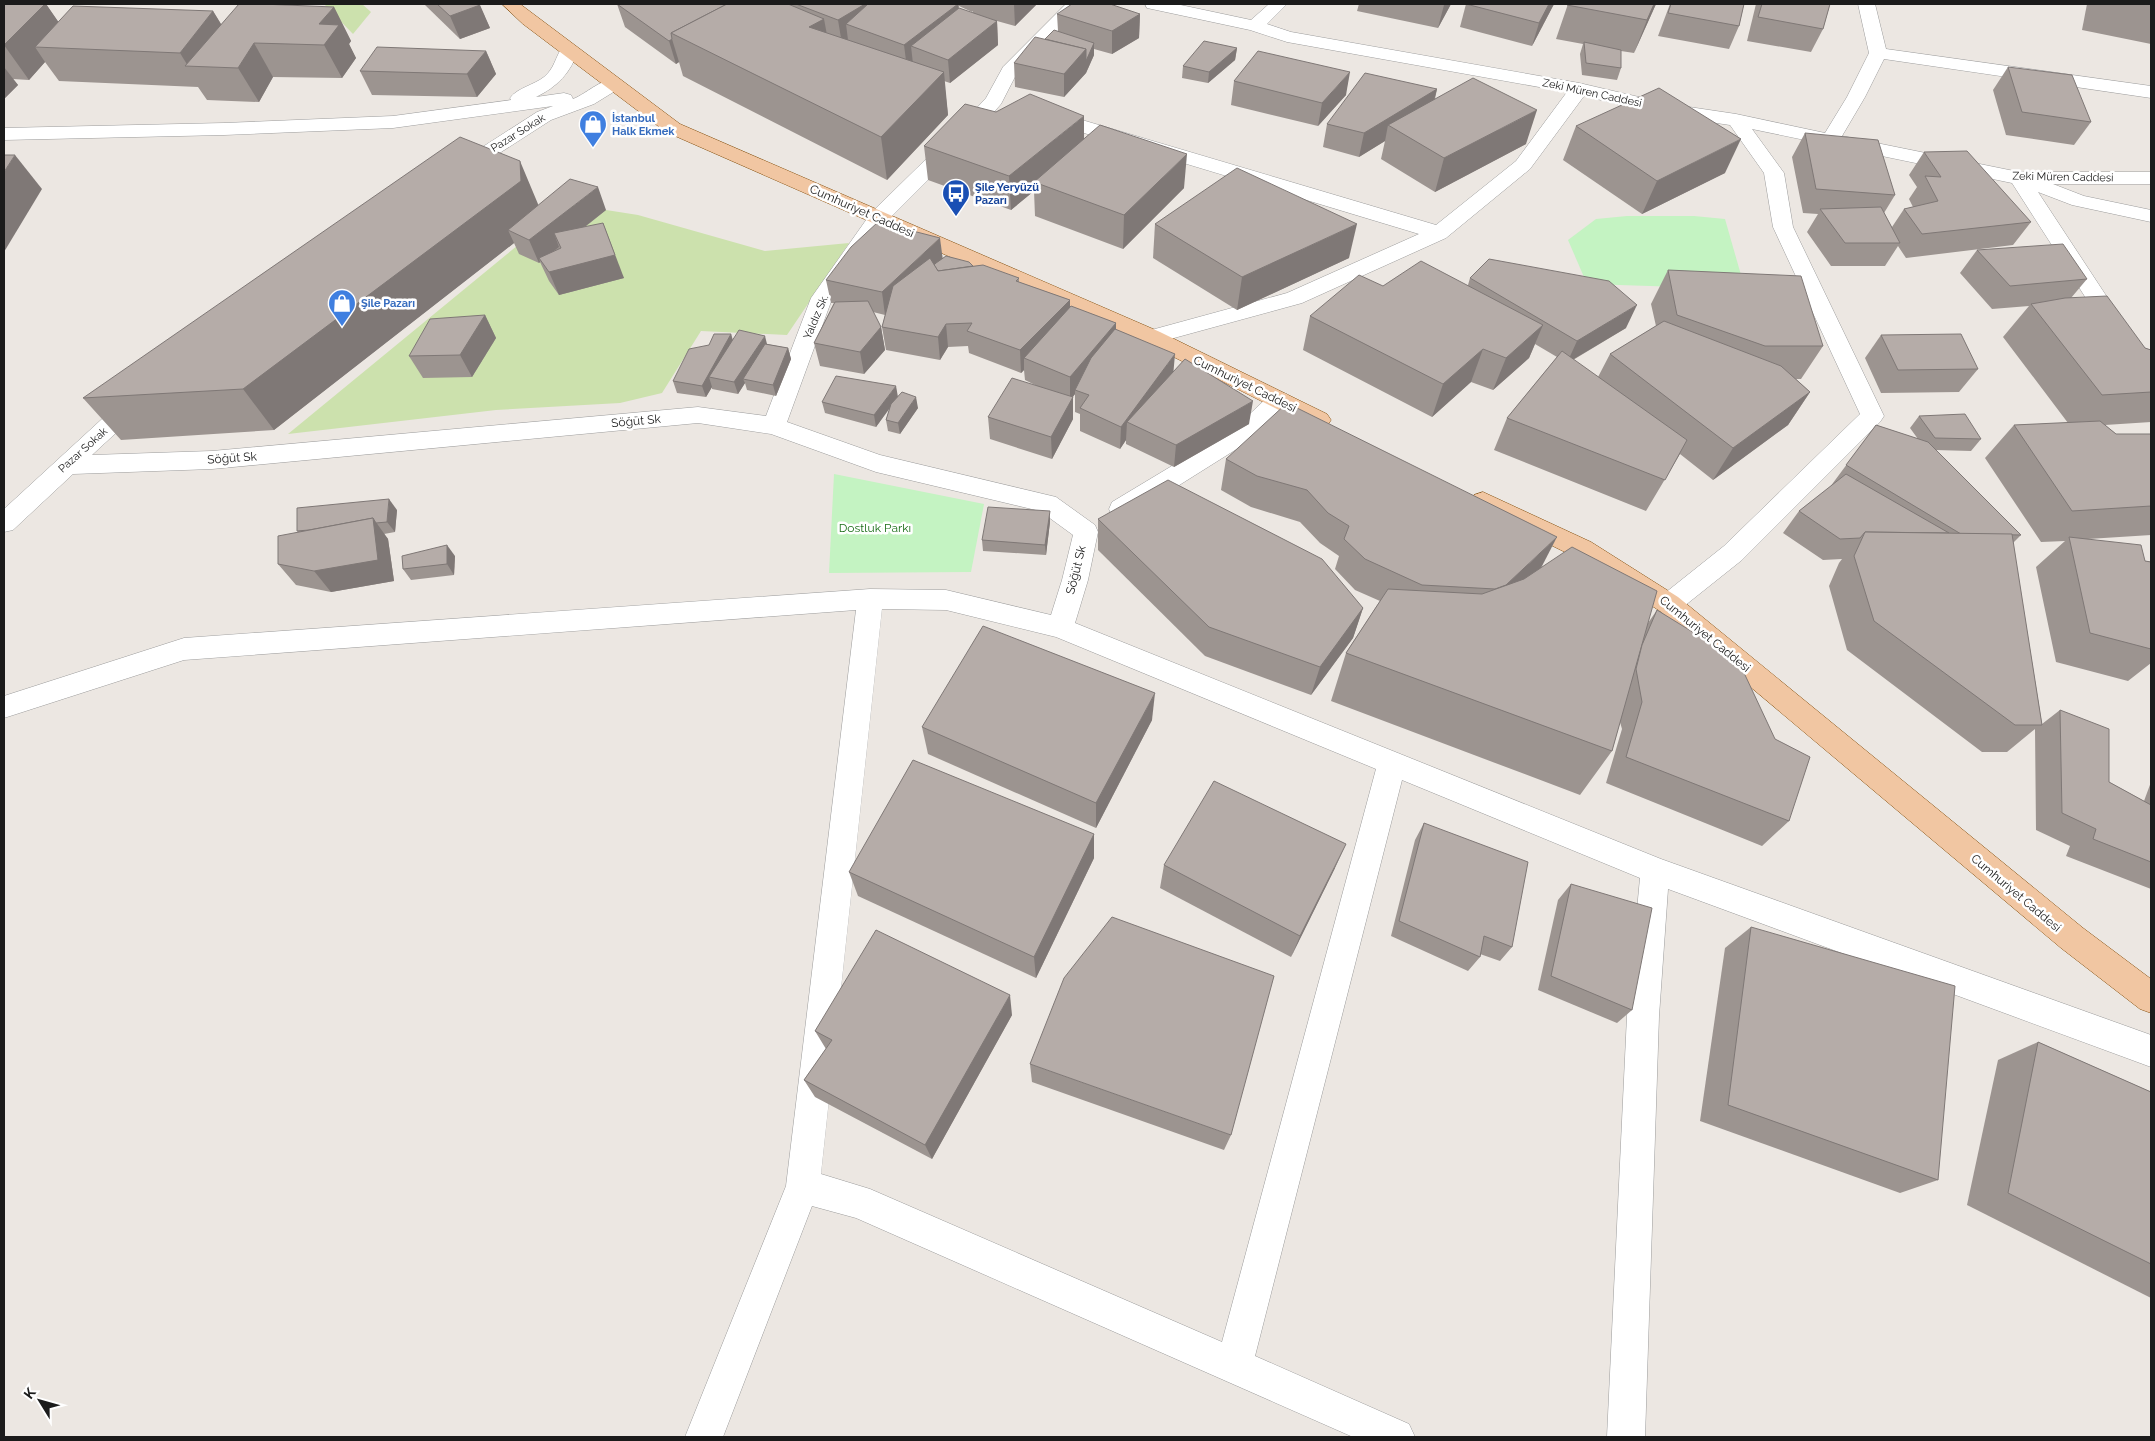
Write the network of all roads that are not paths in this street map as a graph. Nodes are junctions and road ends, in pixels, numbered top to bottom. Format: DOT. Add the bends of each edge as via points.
graph roads {
  1 [pos="510,4"];
  2 [pos="1076,4"];
  3 [pos="1153,4"];
  4 [pos="1279,4"];
  5 [pos="1866,4"];
  6 [pos="1255,26"];
  7 [pos="569,50"];
  8 [pos="1878,53"];
  9 [pos="613,84"];
  10 [pos="1579,89"];
  11 [pos="2151,92"];
  12 [pos="994,100"];
  13 [pos="499,106"];
  14 [pos="1013,106"];
  15 [pos="1032,111"];
  16 [pos="1736,120"];
  17 [pos="4,134"];
  18 [pos="1830,138"];
  19 [pos="2019,178"];
  20 [pos="2151,178"];
  21 [pos="446,179"];
  22 [pos="2151,216"];
  23 [pos="878,218"];
  24 [pos="1439,233"];
  25 [pos="1152,337"];
  26 [pos="2151,381"];
  27 [pos="147,392"];
  28 [pos="1279,400"];
  29 [pos="774,426"];
  30 [pos="1342,431"];
  31 [pos="67,465"];
  32 [pos="1466,492"];
  33 [pos="5,524"];
  34 [pos="1086,532"];
  35 [pos="870,599"];
  36 [pos="1670,604"];
  37 [pos="1060,628"];
  38 [pos="4,707"];
  39 [pos="1392,763"];
  40 [pos="1655,870"];
  41 [pos="2151,998"];
  42 [pos="2151,1050"];
  43 [pos="803,1186"];
  44 [pos="1234,1366"];
  45 [pos="704,1437"];
  46 [pos="1396,1437"];
  47 [pos="1626,1437"];
  1 -- 7 [label="main road, Cumhuriyet Caddesi"];
  2 -- 12 [label="street, Yaldız Sk." via="1010,71"];
  3 -- 6 [label="street, Zeki Müren Caddesi"];
  4 -- 6 [label="street"];
  5 -- 8 [label="street"];
  6 -- 10 [label="street, Zeki Müren Caddesi" via="1287,37"];
  7 -- 9 [label="main road, Cumhuriyet Caddesi"];
  7 -- 13 [label="street" via="566,65 546,86"];
  8 -- 11 [label="street"];
  8 -- 18 [label="street"];
  9 -- 13 [label="street" via="568,99"];
  9 -- 21 [label="street, Pazar Sokak" via="587,100 544,116"];
  9 -- 23 [label="main road, Cumhuriyet Caddesi" via="673,128"];
  10 -- 16 [label="street, Zeki Müren Caddesi" via="1669,110"];
  10 -- 24 [label="street" via="1523,165"];
  12 -- 14 [label="street"];
  12 -- 23 [label="street, Yaldız Sk."];
  13 -- 17 [label="street" via="393,122"];
  15 -- 24 [label="street"];
  16 -- 18 [label="street, Zeki Müren Caddesi"];
  16 -- 36 [label="street" via="1774,173 1783,227 1872,416 1733,553"];
  18 -- 19 [label="street, Zeki Müren Caddesi"];
  19 -- 20 [label="street, Zeki Müren Caddesi"];
  19 -- 22 [label="street" via="2079,201"];
  19 -- 26 [label="street"];
  23 -- 25 [label="main road, Cumhuriyet Caddesi"];
  23 -- 29 [label="street, Yaldız Sk." via="822,298"];
  24 -- 25 [label="street" via="1294,298"];
  25 -- 28 [label="main road, Cumhuriyet Caddesi"];
  27 -- 31 [label="street, Pazar Sokak"];
  28 -- 30 [label="main road, Cumhuriyet Caddesi"];
  28 -- 34 [label="street" via="1243,434"];
  29 -- 31 [label="street, Söğüt Sk" via="698,415 212,460"];
  29 -- 34 [label="street, Söğüt Sk" via="876,463 1047,504"];
  31 -- 33 [label="street, Pazar Sokak"];
  32 -- 36 [label="main road, Cumhuriyet Caddesi" via="1582,549"];
  34 -- 37 [label="street, Söğüt Sk"];
  35 -- 37 [label="street" via="946,600"];
  35 -- 38 [label="street" via="184,649"];
  35 -- 43 [label="street"];
  36 -- 41 [label="main road, Cumhuriyet Caddesi" via="2072,938"];
  37 -- 39 [label="street"];
  39 -- 40 [label="street"];
  39 -- 44 [label="street"];
  40 -- 42 [label="street"];
  40 -- 47 [label="street" via="1643,1016"];
  43 -- 44 [label="street" via="858,1201"];
  43 -- 45 [label="street"];
  44 -- 46 [label="street"];
}
